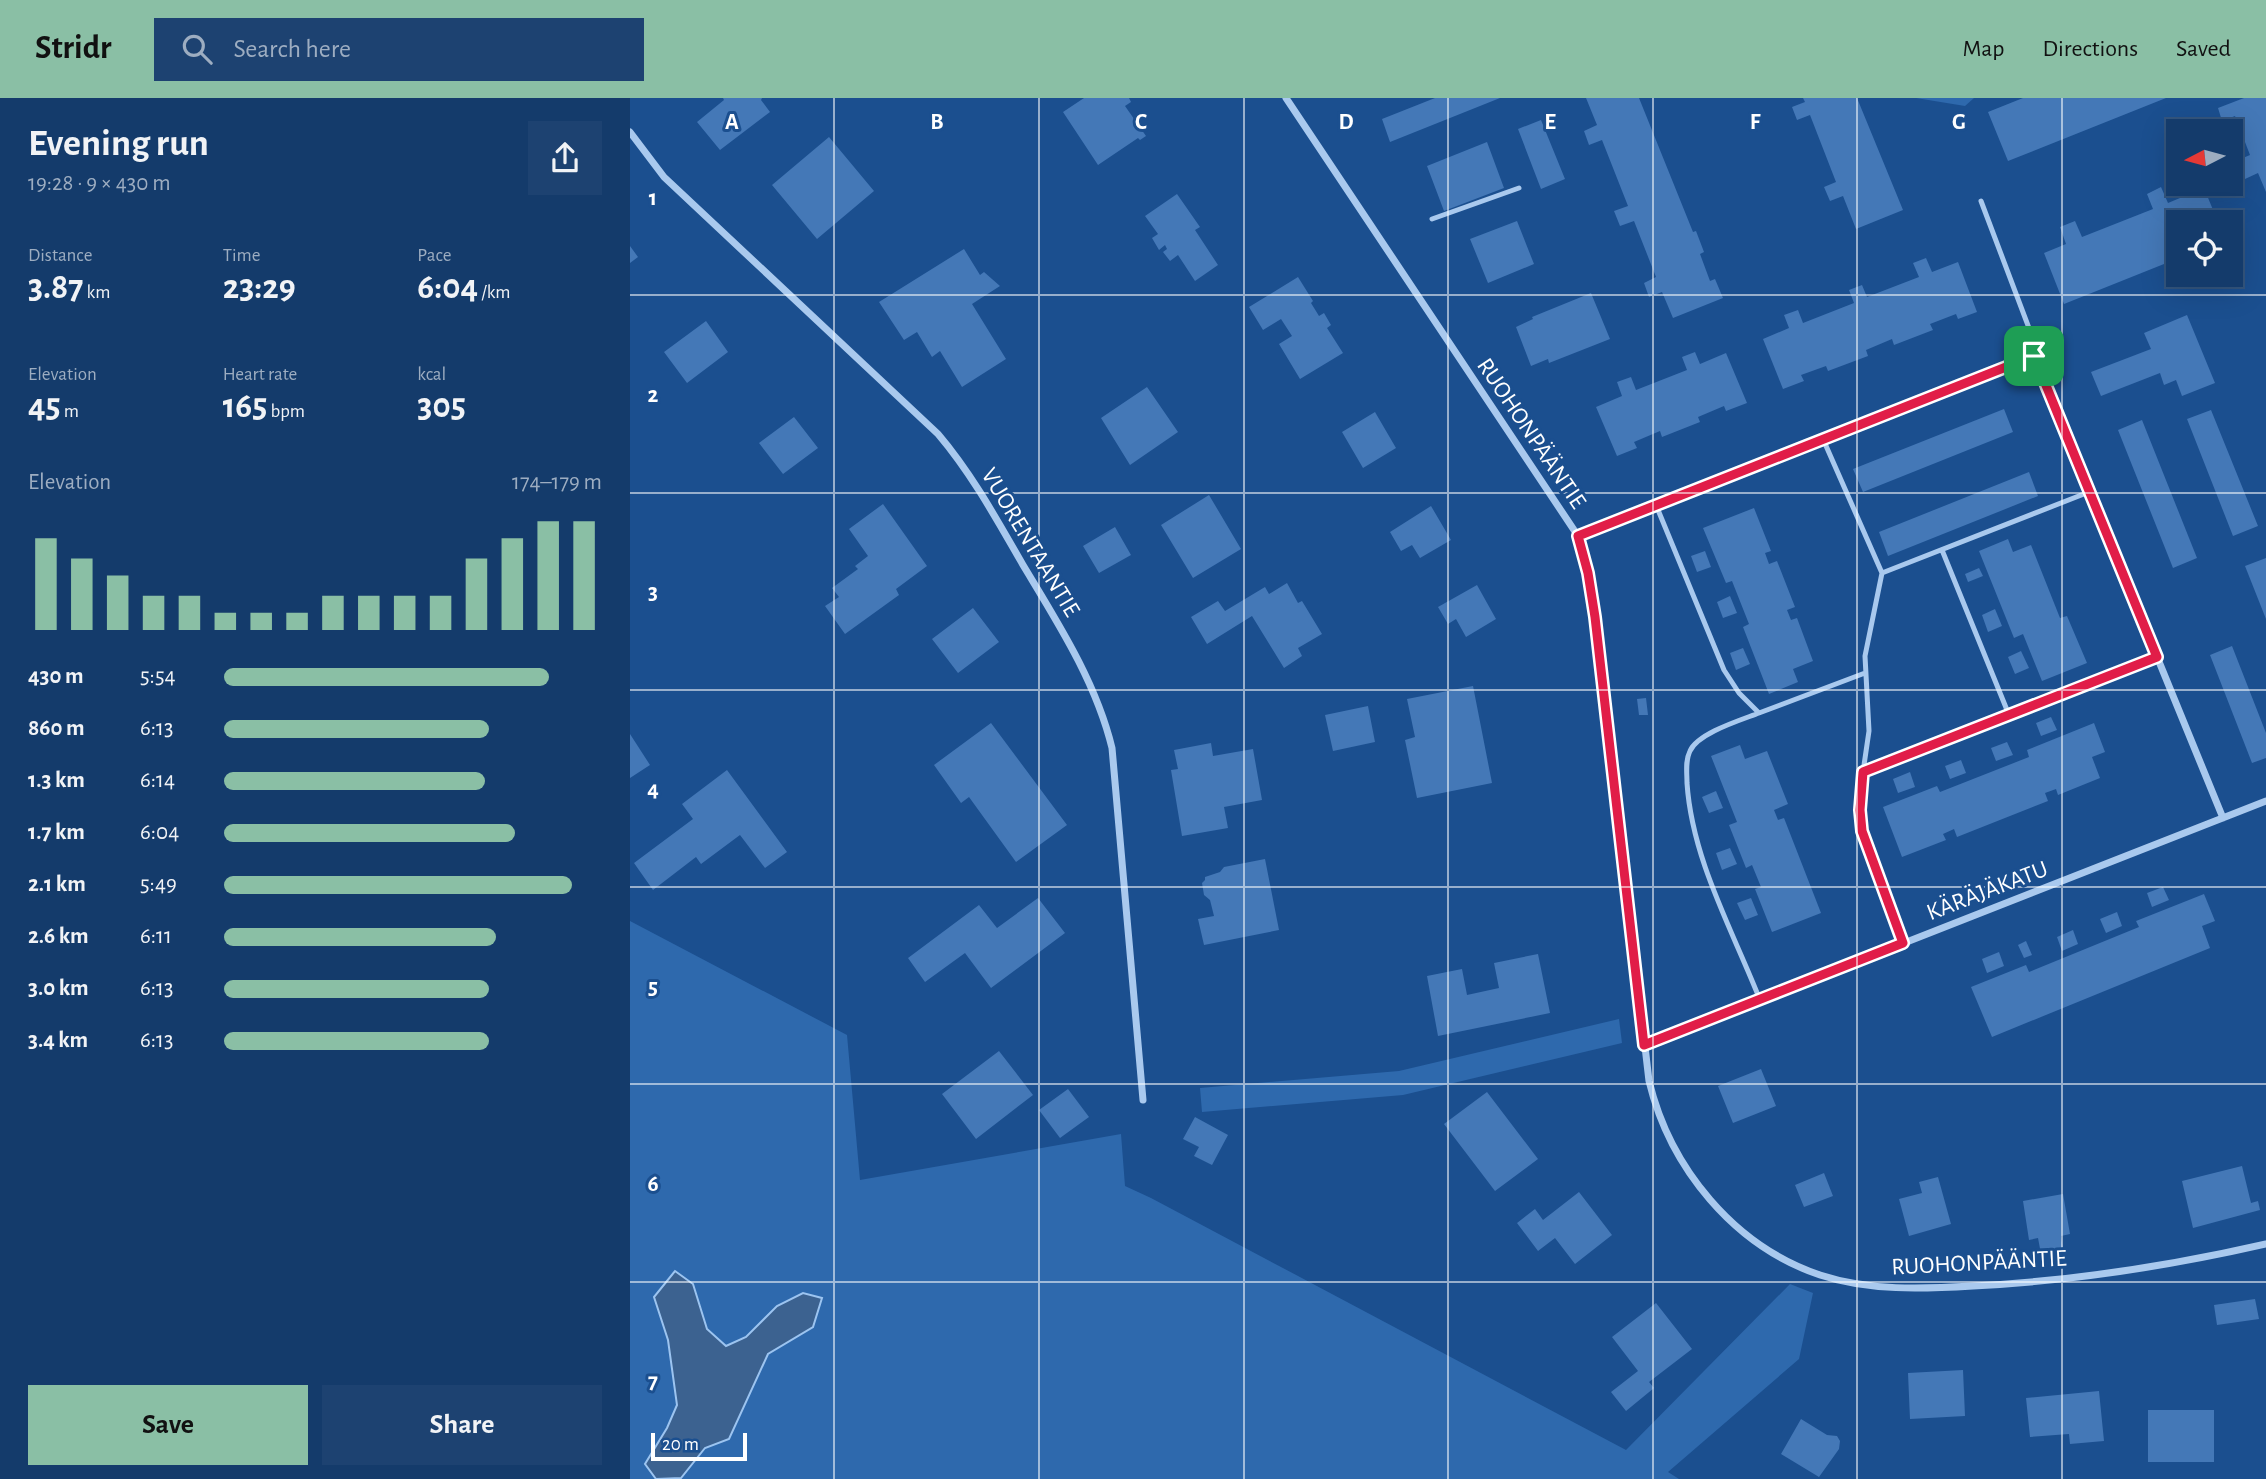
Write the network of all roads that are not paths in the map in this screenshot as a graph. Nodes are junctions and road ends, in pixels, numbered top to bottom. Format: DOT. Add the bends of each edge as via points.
graph roads {
  1 [pos="1286,98"];
  2 [pos="630,131"];
  3 [pos="1519,188"];
  4 [pos="1981,201"];
  5 [pos="1432,219"];
  6 [pos="2034,356"];
  7 [pos="1823,439"];
  8 [pos="2089,492"];
  9 [pos="1656,505"];
  10 [pos="1578,536"];
  11 [pos="1942,550"];
  12 [pos="1882,573"];
  13 [pos="2157,657"];
  14 [pos="1865,673"];
  15 [pos="1759,713"];
  16 [pos="2008,716"];
  17 [pos="1863,772"];
  18 [pos="2266,801"];
  19 [pos="2223,818"];
  20 [pos="1903,943"];
  21 [pos="1759,1000"];
  22 [pos="1644,1045"];
  23 [pos="1143,1100"];
  24 [pos="2266,1244"];
  1 -- 10 [label="street, RUOHONPÄÄNTIE"];
  2 -- 23 [label="street, VUORENTAANTIE" via="664,177 960,460 1061,628 1095,694 1112,748"];
  3 -- 5 [label="lane"];
  4 -- 6 [label="lane" via="2032,336"];
  6 -- 7 [label="street"];
  6 -- 8 [label="street"];
  7 -- 9 [label="street"];
  7 -- 12 [label="lane"];
  8 -- 11 [label="lane"];
  8 -- 13 [label="street"];
  9 -- 10 [label="street"];
  9 -- 15 [label="lane" via="1724,670"];
  10 -- 22 [label="street, RUOHONPÄÄNTIE" via="1595,617"];
  11 -- 12 [label="lane"];
  11 -- 16 [label="lane"];
  12 -- 14 [label="lane"];
  13 -- 16 [label="lane"];
  13 -- 19 [label="street"];
  14 -- 15 [label="lane"];
  14 -- 17 [label="lane" via="1869,732"];
  15 -- 21 [label="lane" via="1699,740 1690,750 1686,766 1699,850"];
  16 -- 17 [label="lane"];
  17 -- 20 [label="lane" via="1862,831"];
  18 -- 19 [label="street, KÄRÄJÄKATU"];
  19 -- 20 [label="street, KÄRÄJÄKATU"];
  20 -- 21 [label="street, KÄRÄJÄKATU"];
  21 -- 22 [label="street, KÄRÄJÄKATU"];
  22 -- 24 [label="street, RUOHONPÄÄNTIE" via="1662,1125 1708,1198 1763,1247 1821,1275 1894,1287 1994,1285 2117,1273"];
}
